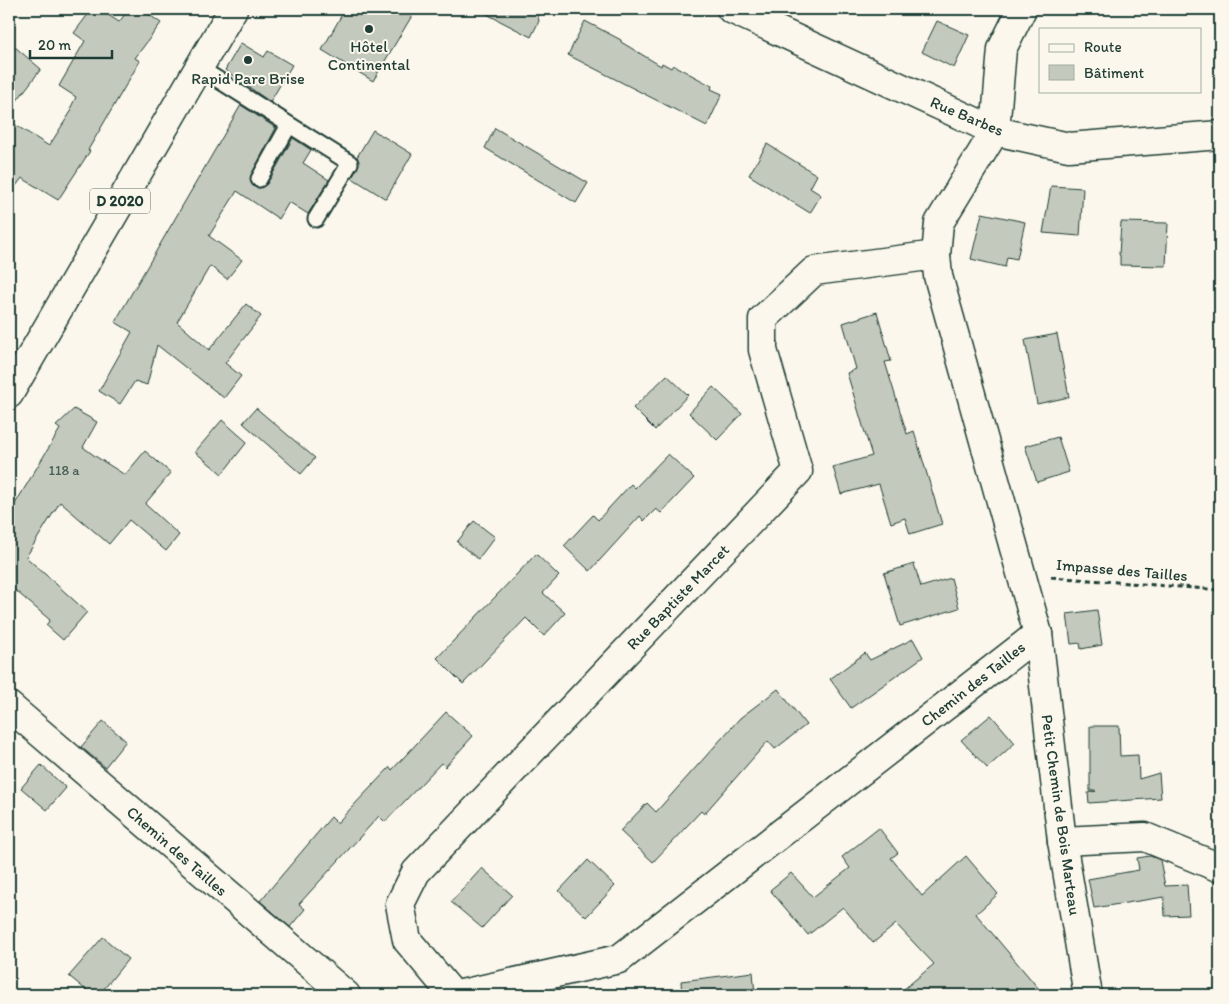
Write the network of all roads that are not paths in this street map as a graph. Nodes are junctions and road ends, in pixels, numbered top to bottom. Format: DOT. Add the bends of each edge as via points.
graph roads {
  1 [pos="233,9"];
  2 [pos="731,9"];
  3 [pos="1022,9"];
  4 [pos="198,67"];
  5 [pos="290,125"];
  6 [pos="995,131"];
  7 [pos="1220,135"];
  8 [pos="259,179"];
  9 [pos="316,219"];
  10 [pos="936,255"];
  11 [pos="9,394"];
  12 [pos="1038,634"];
  13 [pos="9,706"];
  14 [pos="1062,841"];
  15 [pos="1220,868"];
  16 [pos="346,995"];
  17 [pos="453,995"];
  18 [pos="457,995"];
  19 [pos="1088,995"];
  1 -- 4 [label="street, D 2020"];
  2 -- 6 [label="street, Rue Barbes"];
  3 -- 6 [label="street" via="1002,49"];
  4 -- 5 [label="lane"];
  4 -- 11 [label="street, D 2020"];
  5 -- 8 [label="lane"];
  5 -- 9 [label="lane" via="350,163"];
  6 -- 7 [label="street, Rue Barbes" via="1069,147"];
  6 -- 10 [label="street, Chemin des Tailles" via="939,223"];
  10 -- 12 [label="street, Chemin des Tailles" via="938,276"];
  10 -- 17 [label="street, Rue Baptiste Marcet" via="814,271 763,319 763,350 798,471 416,872 400,904 407,940"];
  12 -- 14 [label="street, Petit Chemin de Bois Marteau"];
  12 -- 18 [label="street, Chemin des Tailles" via="619,959"];
  13 -- 16 [label="street, Chemin des Tailles"];
  14 -- 15 [label="street" via="1145,837"];
  14 -- 19 [label="street, Petit Chemin de Bois Marteau"];
}
